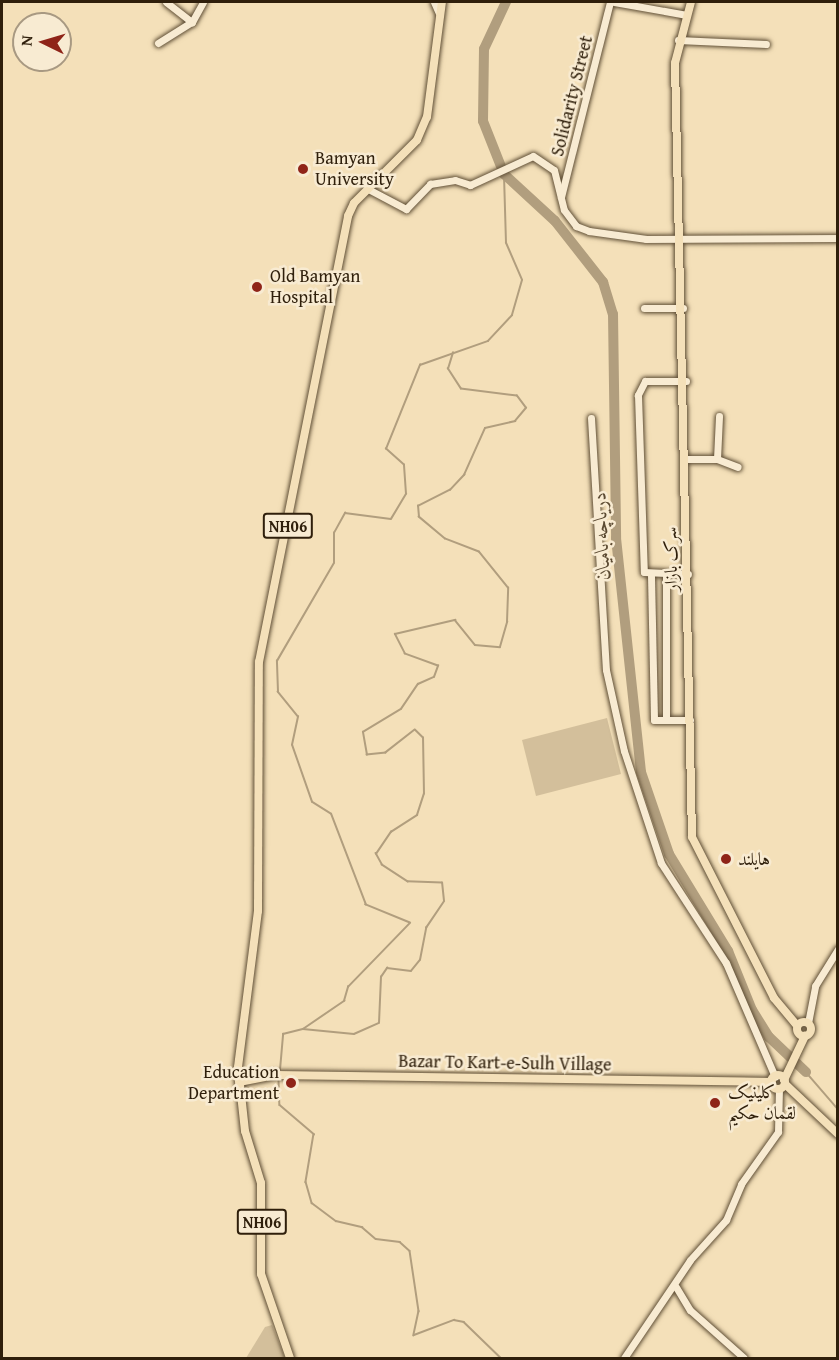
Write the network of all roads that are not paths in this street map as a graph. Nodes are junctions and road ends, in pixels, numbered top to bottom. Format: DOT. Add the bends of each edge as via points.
graph roads {
  1 [pos="166,2"];
  2 [pos="203,2"];
  3 [pos="434,2"];
  4 [pos="442,2"];
  5 [pos="612,2"];
  6 [pos="691,2"];
  7 [pos="440,13"];
  8 [pos="687,15"];
  9 [pos="192,22"];
  10 [pos="678,40"];
  11 [pos="158,43"];
  12 [pos="766,44"];
  13 [pos="370,190"];
  14 [pos="561,197"];
  15 [pos="837,238"];
  16 [pos="682,239"];
  17 [pos="644,308"];
  18 [pos="684,308"];
  19 [pos="686,381"];
  20 [pos="719,416"];
  21 [pos="591,418"];
  22 [pos="686,459"];
  23 [pos="717,459"];
  24 [pos="738,467"];
  25 [pos="688,574"];
  26 [pos="666,575"];
  27 [pos="651,576"];
  28 [pos="666,720"];
  29 [pos="690,720"];
  30 [pos="837,950"];
  31 [pos="808,1023"];
  32 [pos="797,1025"];
  33 [pos="803,1035"];
  34 [pos="779,1081"];
  35 [pos="239,1082"];
  36 [pos="837,1134"];
  37 [pos="676,1287"];
  38 [pos="290,1359"];
  39 [pos="624,1359"];
  40 [pos="744,1359"];
  1 -- 9 [label="street"];
  2 -- 9 [label="street"];
  3 -- 7 [label="street"];
  4 -- 7 [label="main road, NH06"];
  5 -- 8 [label="street"];
  5 -- 14 [label="street, Solidarity Street"];
  6 -- 8 [label="main road, سرک بازار"];
  7 -- 13 [label="main road, NH06" via="427,117 417,140"];
  8 -- 10 [label="main road, سرک بازار"];
  9 -- 11 [label="street"];
  10 -- 12 [label="street"];
  10 -- 16 [label="main road, سرک بازار" via="675,63"];
  13 -- 14 [label="street" via="406,209 430,184 455,180 470,185 533,156 554,171"];
  13 -- 35 [label="main road, NH06" via="348,216 259,662 258,911"];
  14 -- 16 [label="street" via="576,226 590,231"];
  15 -- 16 [label="street"];
  16 -- 18 [label="main road, سرک بازار"];
  17 -- 18 [label="street"];
  18 -- 19 [label="main road, سرک بازار"];
  19 -- 22 [label="main road, سرک بازار"];
  19 -- 27 [label="street" via="639,386 644,572"];
  20 -- 23 [label="street"];
  21 -- 34 [label="street" via="606,670 624,751 661,863 726,963"];
  22 -- 23 [label="street"];
  22 -- 25 [label="main road, سرک بازار"];
  23 -- 24 [label="street"];
  25 -- 26 [label="street"];
  25 -- 29 [label="main road, سرک بازار"];
  26 -- 27 [label="street"];
  26 -- 28 [label="street"];
  27 -- 28 [label="street" via="654,720"];
  28 -- 29 [label="street"];
  29 -- 32 [label="main road, سرک بازار" via="697,853 774,998"];
  30 -- 31 [label="street" via="814,986"];
  31 -- 32 [label="main road"];
  31 -- 33 [label="main road"];
  32 -- 33 [label="main road"];
  33 -- 34 [label="main road"];
  34 -- 35 [label="main road, Bazar To Kart-e-Sulh Village" via="281,1075"];
  34 -- 36 [label="main road"];
  34 -- 37 [label="street" via="778,1132 741,1184 726,1220 690,1260"];
  35 -- 38 [label="main road, NH06" via="261,1183 261,1274"];
  37 -- 39 [label="street" via="649,1317"];
  37 -- 40 [label="street" via="690,1310"];
}
